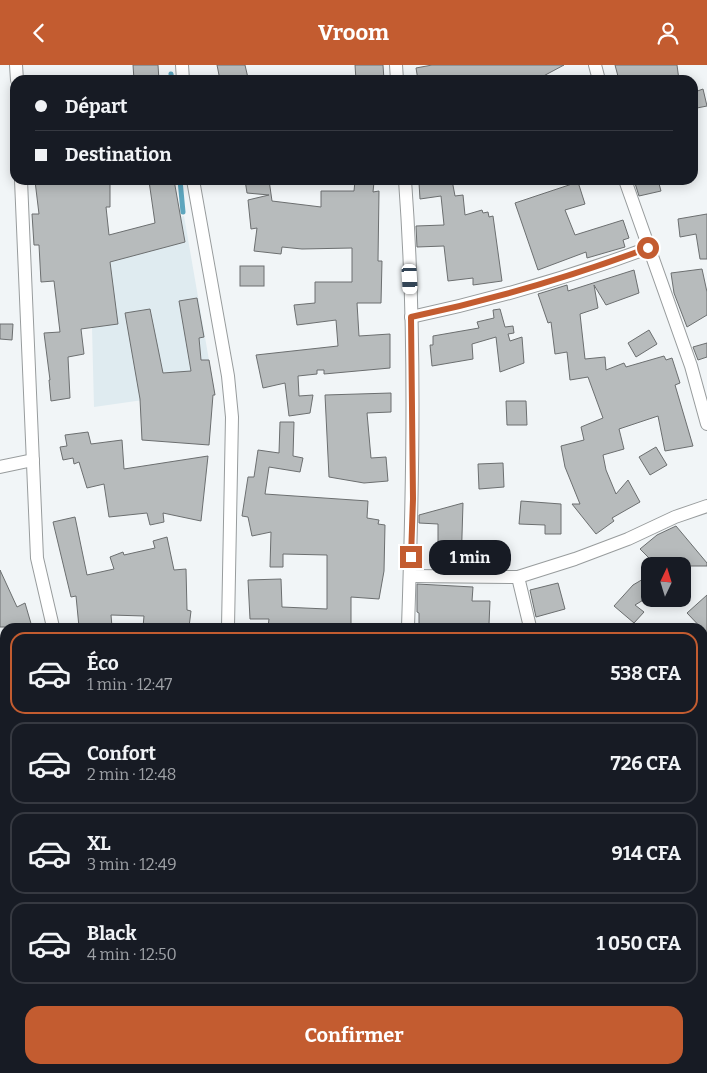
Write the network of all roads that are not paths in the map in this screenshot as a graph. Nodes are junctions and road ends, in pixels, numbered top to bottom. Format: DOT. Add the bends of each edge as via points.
graph roads {
  1 [pos="21,185"];
  2 [pos="194,185"];
  3 [pos="405,185"];
  4 [pos="627,185"];
  5 [pos="648,248"];
  6 [pos="411,317"];
  7 [pos="707,424"];
  8 [pos="33,460"];
  9 [pos="0,467"];
  10 [pos="707,506"];
  11 [pos="410,576"];
  12 [pos="518,577"];
  13 [pos="52,623"];
  14 [pos="228,623"];
  15 [pos="408,623"];
  16 [pos="529,623"];
  1 -- 8 [label="street"];
  2 -- 14 [label="street" via="228,376 232,417"];
  3 -- 6 [label="street"];
  4 -- 5 [label="street"];
  5 -- 6 [label="street" via="576,275"];
  5 -- 7 [label="street"];
  6 -- 11 [label="street" via="413,499"];
  8 -- 9 [label="street"];
  8 -- 13 [label="street" via="37,558"];
  10 -- 12 [label="street" via="575,559"];
  11 -- 12 [label="street"];
  11 -- 15 [label="street"];
  12 -- 16 [label="street"];
}
